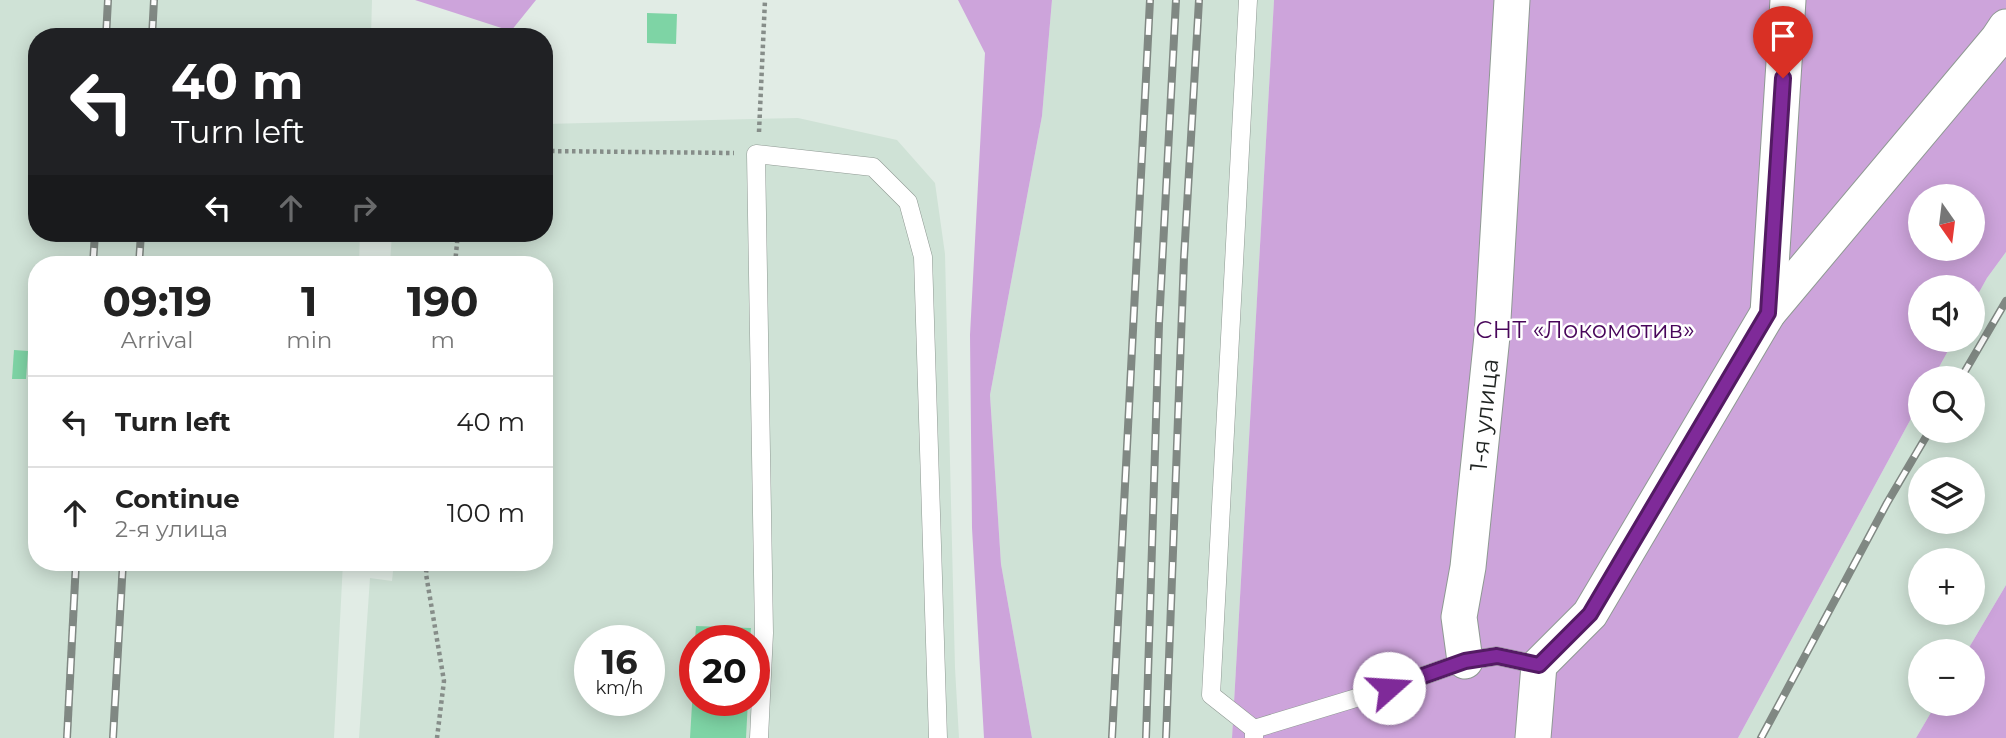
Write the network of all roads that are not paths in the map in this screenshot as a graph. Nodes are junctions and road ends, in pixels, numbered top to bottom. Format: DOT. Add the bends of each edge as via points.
graph roads {
  1 [pos="1248,0"];
  2 [pos="1512,0"];
  3 [pos="1788,0"];
  4 [pos="2006,27"];
  5 [pos="1768,313"];
  6 [pos="1465,661"];
  7 [pos="1539,665"];
  8 [pos="1254,733"];
  9 [pos="759,738"];
  10 [pos="938,738"];
  11 [pos="1533,738"];
  1 -- 8 [label="lane" via="1211,695"];
  2 -- 6 [label="street, 1-я улица" via="1492,336 1459,617"];
  3 -- 5 [label="street"];
  4 -- 5 [label="street"];
  5 -- 7 [label="street" via="1590,614"];
  6 -- 7 [label="lane" via="1497,656"];
  6 -- 8 [label="lane"];
  7 -- 11 [label="street"];
  9 -- 10 [label="lane" via="764,633 756,154 873,167 908,202 923,257"];
}
